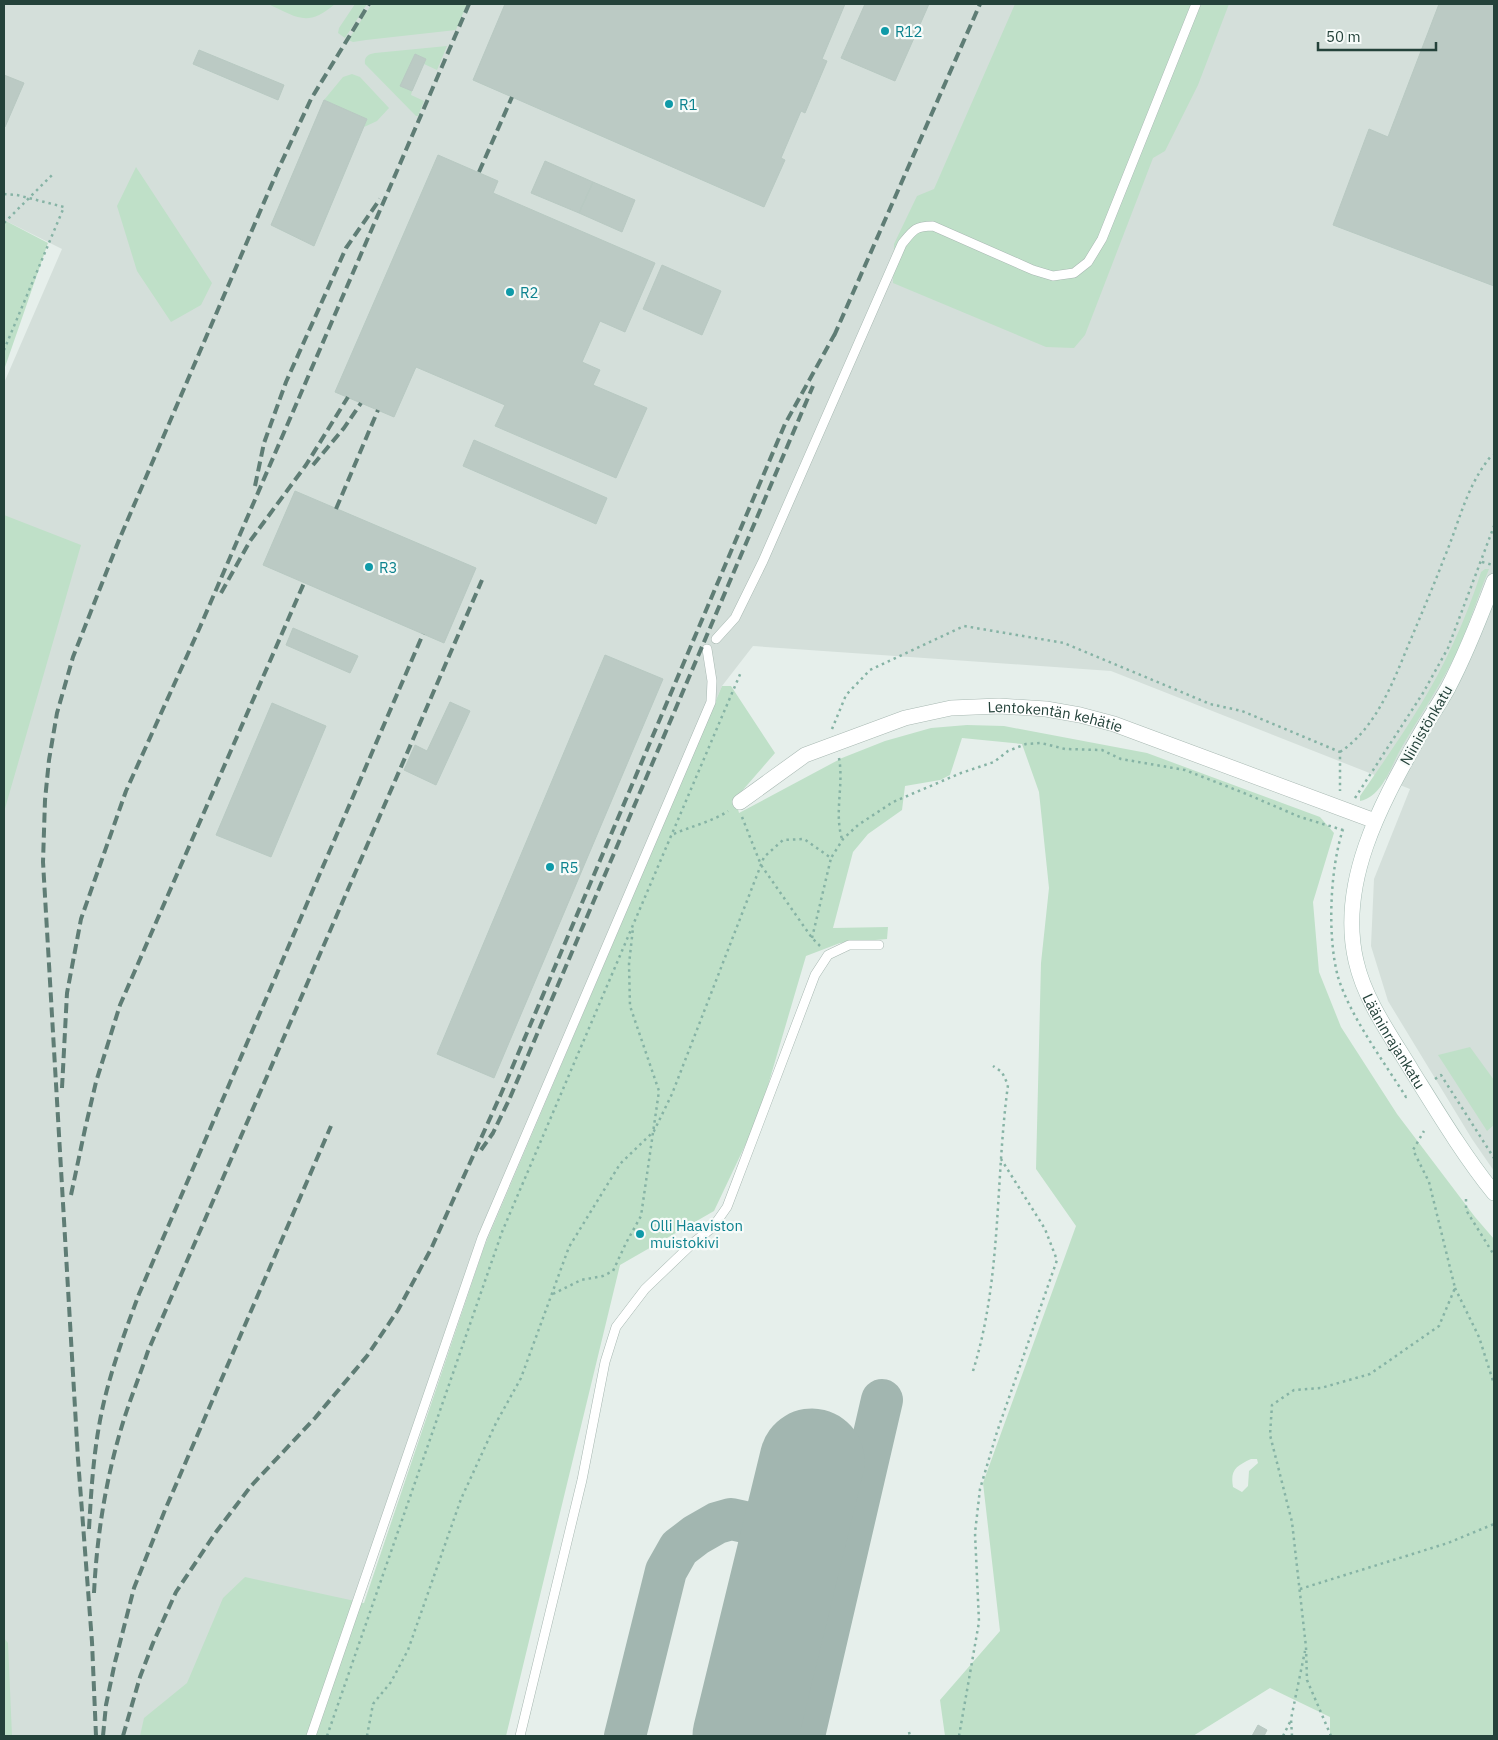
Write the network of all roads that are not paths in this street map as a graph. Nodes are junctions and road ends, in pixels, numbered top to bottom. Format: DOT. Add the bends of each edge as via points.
graph roads {
  1 [pos="1196,4"];
  2 [pos="1494,581"];
  3 [pos="716,639"];
  4 [pos="707,649"];
  5 [pos="740,802"];
  6 [pos="1375,821"];
  7 [pos="1359,868"];
  8 [pos="880,944"];
  9 [pos="1494,1193"];
  10 [pos="311,1736"];
  11 [pos="520,1736"];
  1 -- 3 [label="lane" via="1102,239 1088,262 1074,273 1054,276 933,226 914,229 902,244 764,561 735,618"];
  2 -- 6 [label="street, Niinistönkatu" via="1468,648"];
  4 -- 10 [label="lane" via="712,681 711,702 482,1238"];
  5 -- 6 [label="street, Lentokentän kehätie" via="806,755 904,718 951,708 999,706 1046,709 1114,724"];
  6 -- 7 [label="street, Niinistönkatu"];
  7 -- 9 [label="street, Lääninrajankatu" via="1352,901 1352,933 1365,989 1422,1087"];
  8 -- 11 [label="lane" via="849,945 828,955 815,975 727,1207 713,1227 645,1289 616,1327"];
}
